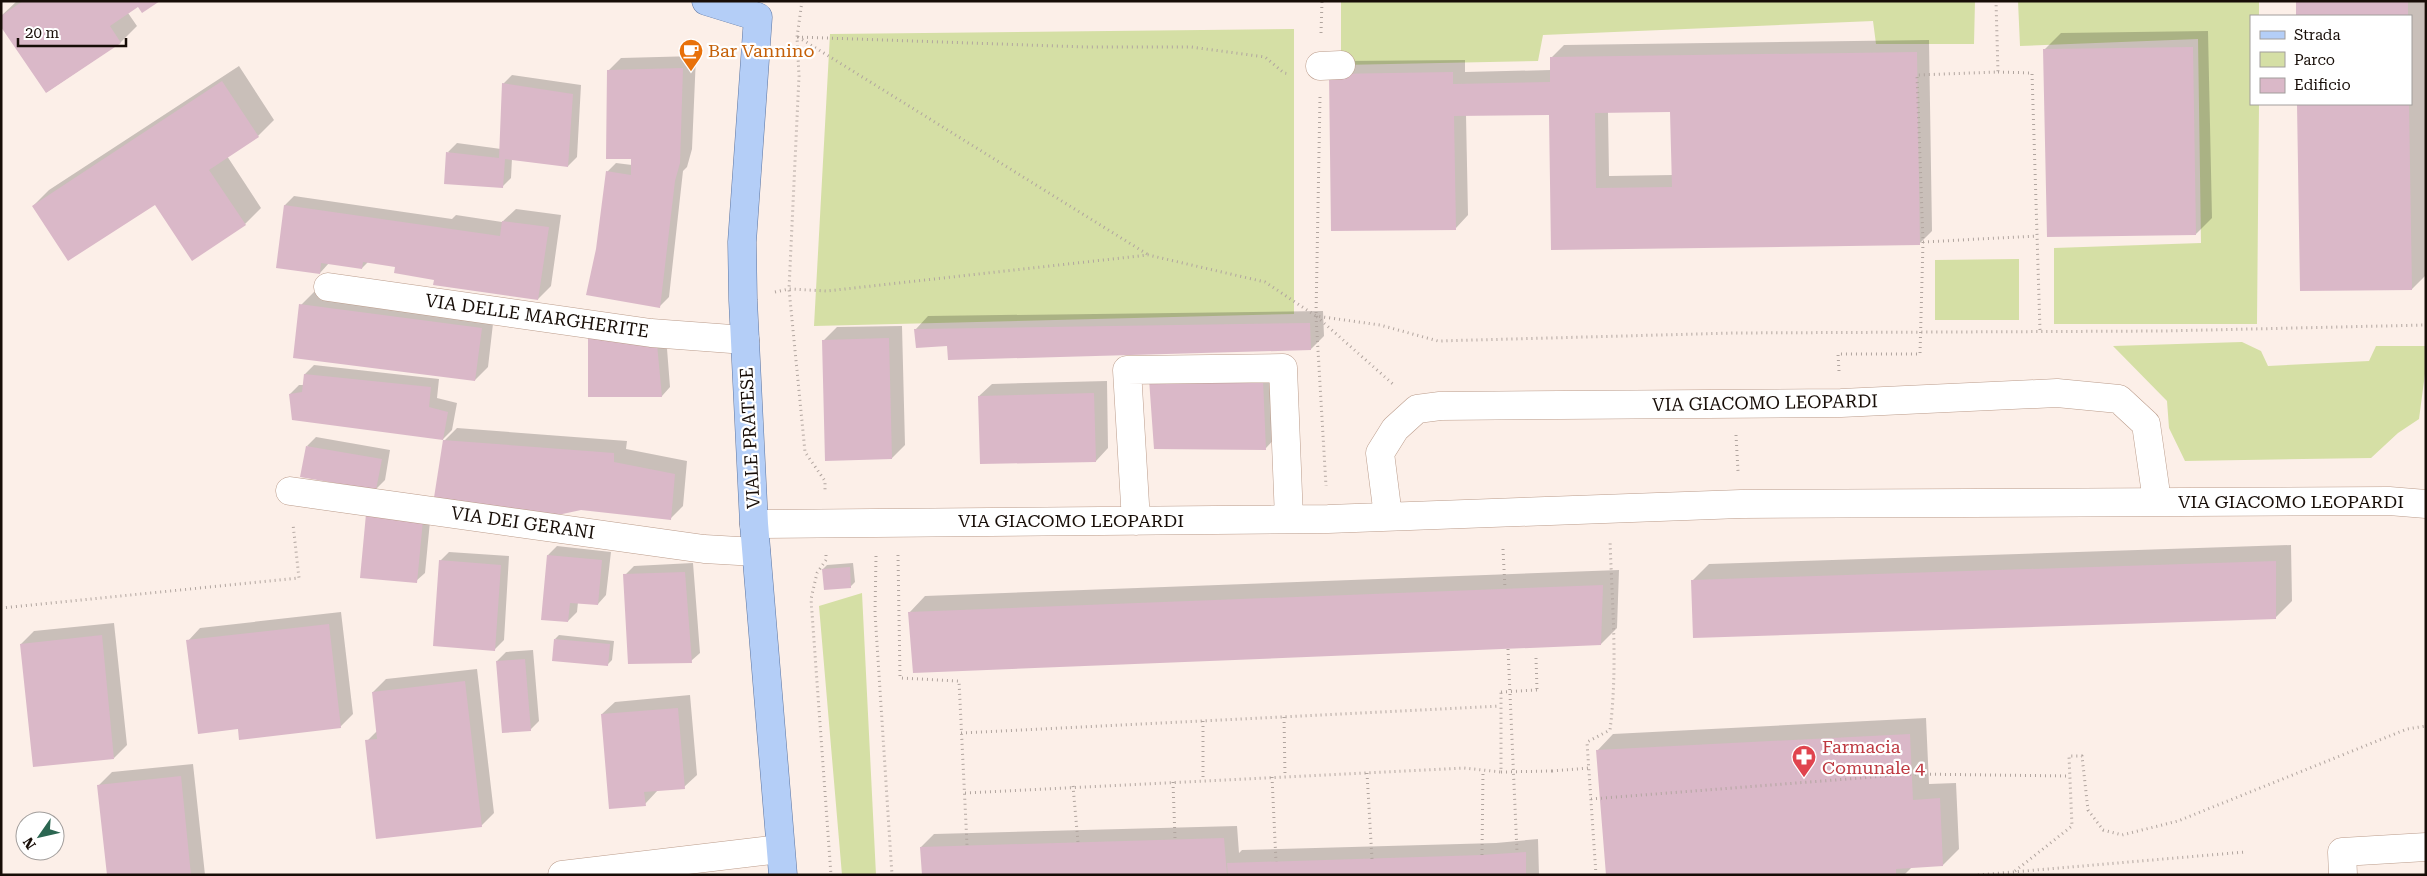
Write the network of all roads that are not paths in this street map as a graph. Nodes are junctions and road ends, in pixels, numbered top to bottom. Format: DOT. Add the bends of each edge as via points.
graph roads {
  1 [pos="706,1"];
  2 [pos="759,9"];
  3 [pos="328,287"];
  4 [pos="745,340"];
  5 [pos="290,491"];
  6 [pos="2157,501"];
  7 [pos="2426,504"];
  8 [pos="1388,516"];
  9 [pos="1289,519"];
  10 [pos="1136,521"];
  11 [pos="754,524"];
  12 [pos="756,552"];
  13 [pos="2426,847"];
  14 [pos="782,862"];
  15 [pos="2343,863"];
  16 [pos="562,875"];
  1 -- 2 [label="main road"];
  2 -- 4 [label="main road, VIALE PRATESE" via="742,242"];
  3 -- 4 [label="street, VIA DELLE MARGHERITE" via="651,333"];
  4 -- 11 [label="main road, VIALE PRATESE"];
  5 -- 12 [label="street, VIA DEI GERANI" via="704,549"];
  6 -- 7 [label="street, VIA GIACOMO LEOPARDI" via="2389,501"];
  6 -- 8 [label="street, VIA GIACOMO LEOPARDI" via="1741,504"];
  6 -- 8 [label="street, VIA GIACOMO LEOPARDI" via="2146,424 2119,399 2058,393 1841,403 1440,406 1417,409 1395,430 1380,453"];
  8 -- 9 [label="street, VIA GIACOMO LEOPARDI"];
  9 -- 10 [label="street, VIA GIACOMO LEOPARDI"];
  9 -- 10 [label="street" via="1283,368 1127,370"];
  10 -- 11 [label="street, VIA GIACOMO LEOPARDI"];
  11 -- 12 [label="main road, VIALE PRATESE"];
  12 -- 14 [label="main road, VIALE PRATESE"];
  13 -- 15 [label="street"];
  14 -- 16 [label="street"];
}
